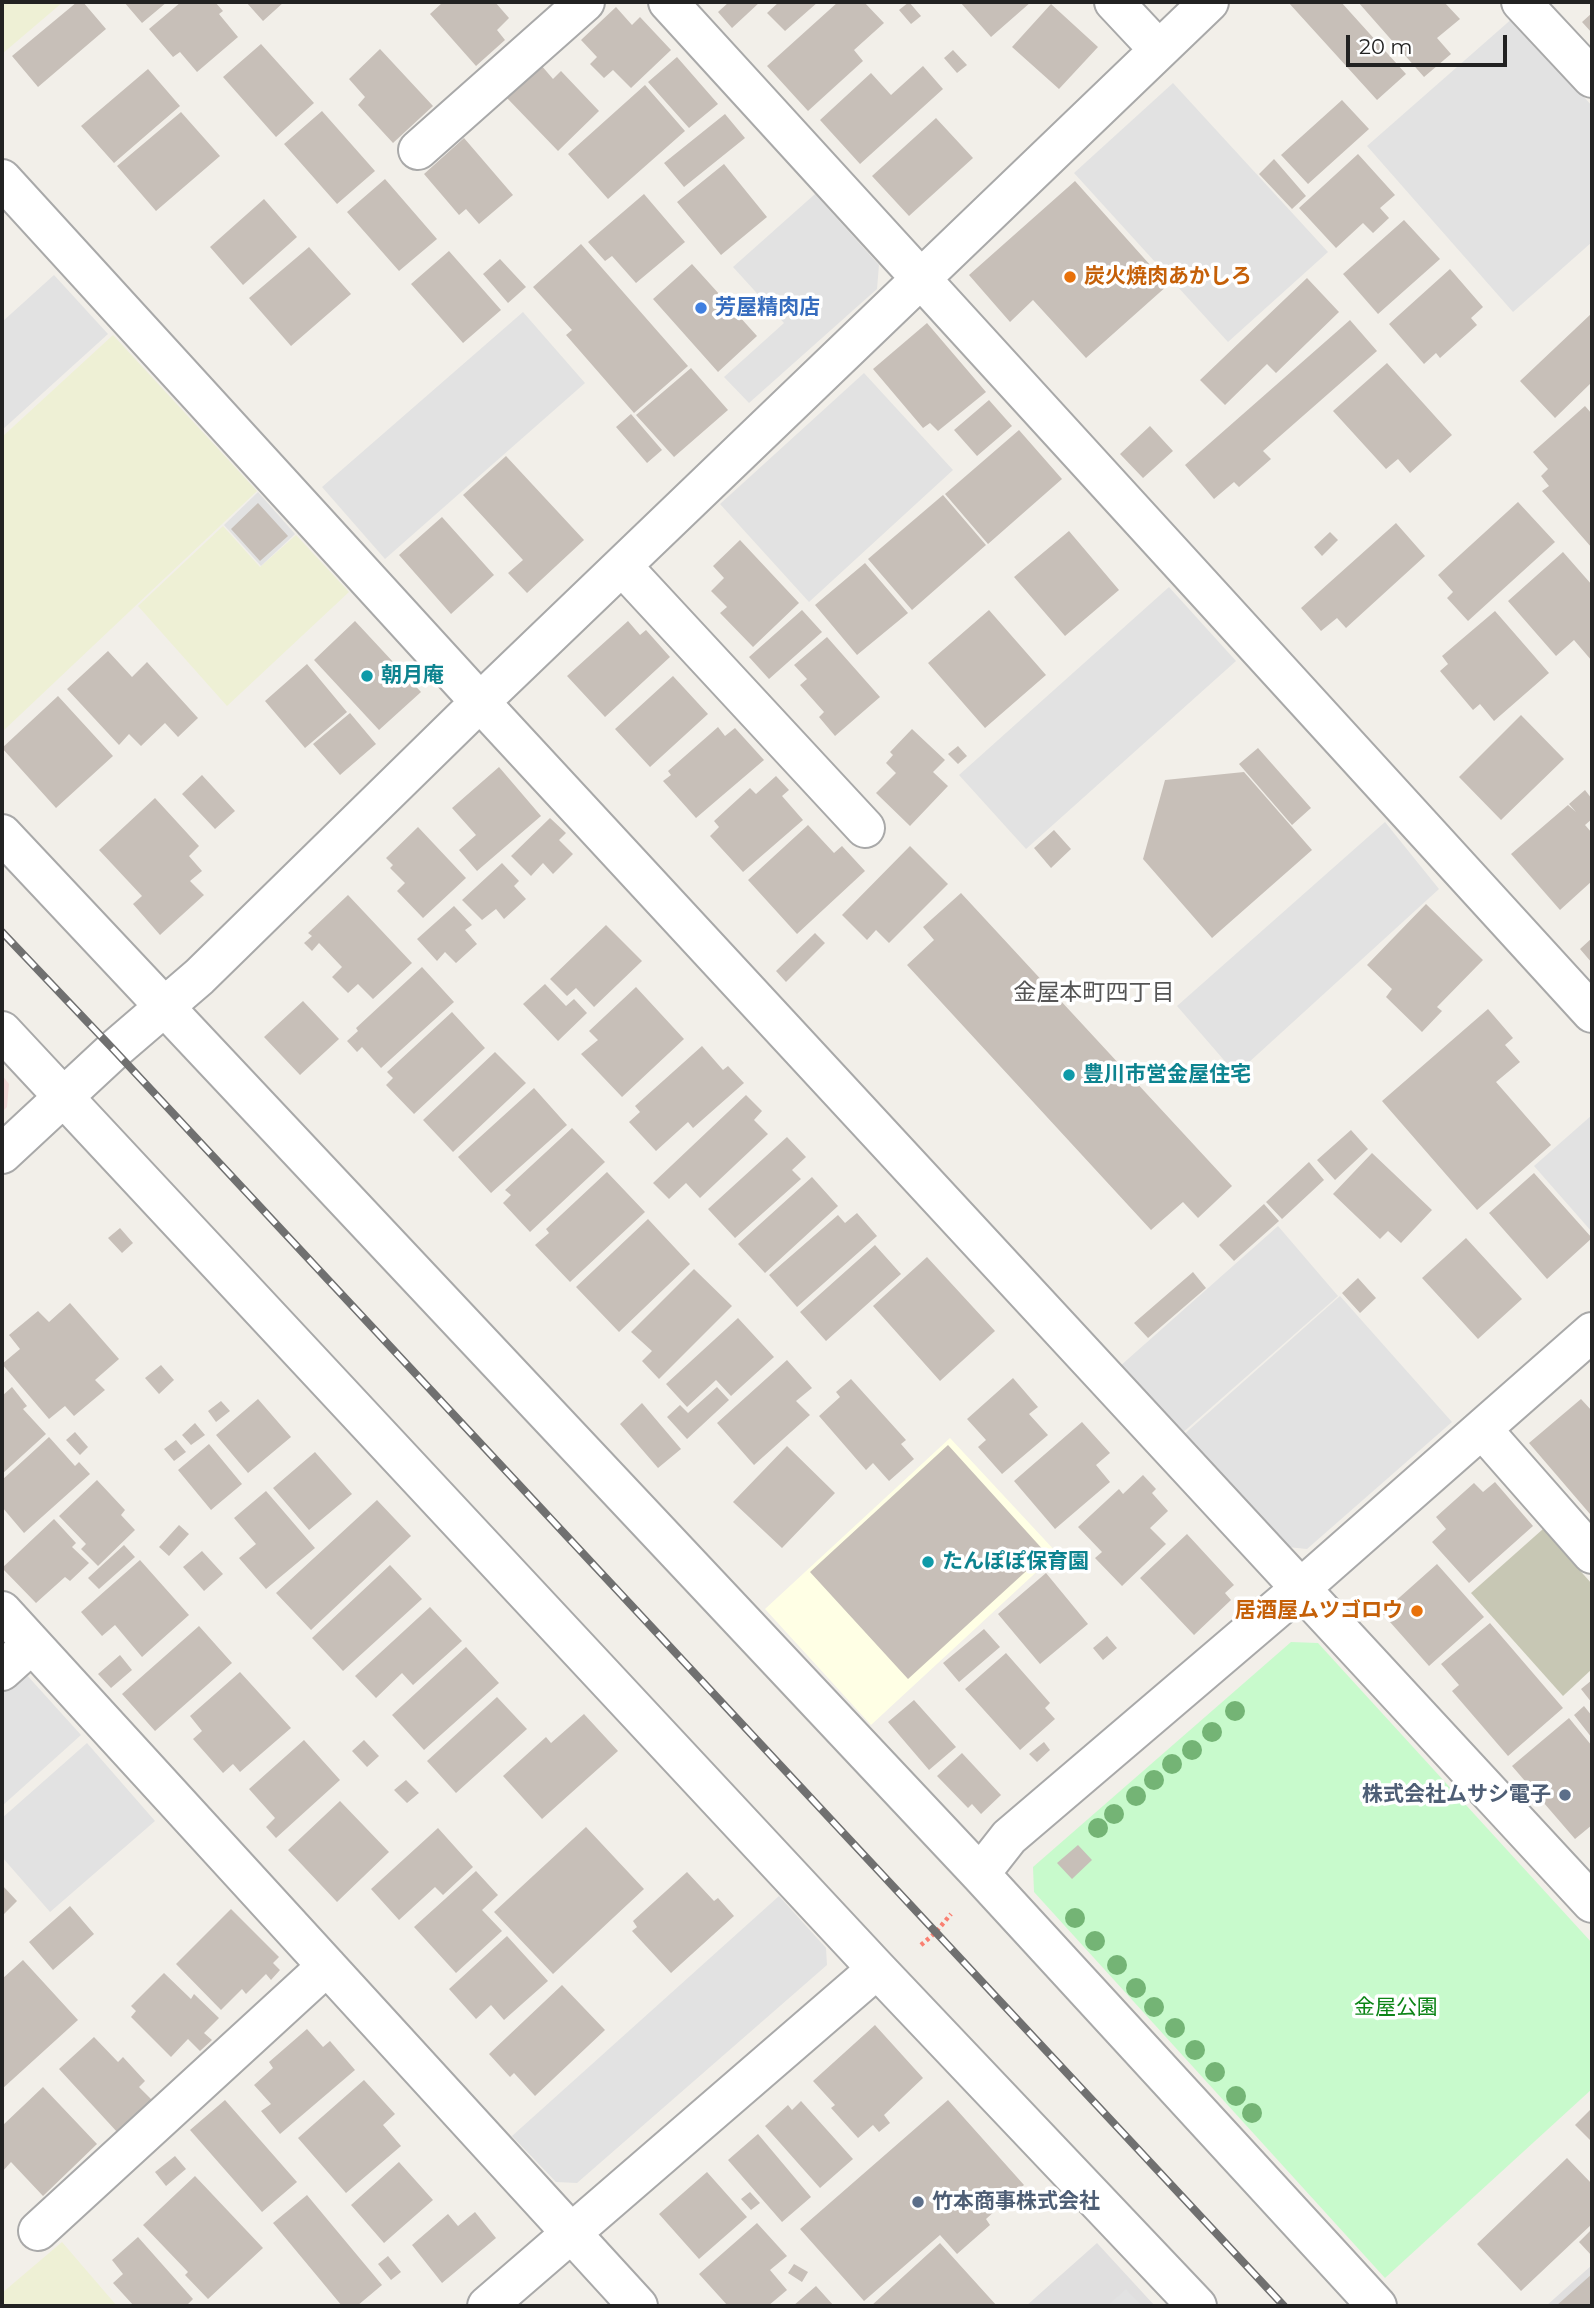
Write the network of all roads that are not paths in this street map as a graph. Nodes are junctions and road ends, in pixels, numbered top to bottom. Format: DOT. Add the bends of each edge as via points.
graph roads {
  1 [pos="585,2"];
  2 [pos="668,2"];
  3 [pos="1114,2"];
  4 [pos="1209,2"];
  5 [pos="1521,2"];
  6 [pos="1159,50"];
  7 [pos="1592,78"];
  8 [pos="418,150"];
  9 [pos="2,179"];
  10 [pos="922,277"];
  11 [pos="622,566"];
  12 [pos="480,702"];
  13 [pos="865,828"];
  14 [pos="2,834"];
  15 [pos="163,1007"];
  16 [pos="1592,1013"];
  17 [pos="2,1031"];
  18 [pos="64,1099"];
  19 [pos="2,1154"];
  20 [pos="1592,1332"];
  21 [pos="1482,1429"];
  22 [pos="1592,1554"];
  23 [pos="1300,1588"];
  24 [pos="2,1611"];
  25 [pos="32,1644"];
  26 [pos="2,1671"];
  27 [pos="980,1874"];
  28 [pos="1592,1903"];
  29 [pos="327,1966"];
  30 [pos="877,1969"];
  31 [pos="38,2231"];
  32 [pos="571,2232"];
  33 [pos="487,2306"];
  34 [pos="638,2306"];
  35 [pos="1196,2306"];
  36 [pos="1377,2306"];
  1 -- 8 [label="street"];
  2 -- 10 [label="street"];
  3 -- 6 [label="street"];
  4 -- 6 [label="street"];
  5 -- 7 [label="street"];
  6 -- 10 [label="street"];
  9 -- 12 [label="street"];
  10 -- 11 [label="street"];
  10 -- 16 [label="street"];
  11 -- 12 [label="street"];
  11 -- 13 [label="street"];
  12 -- 15 [label="street"];
  12 -- 23 [label="street"];
  14 -- 15 [label="street"];
  15 -- 18 [label="street"];
  15 -- 27 [label="street"];
  17 -- 18 [label="street"];
  18 -- 19 [label="street"];
  18 -- 30 [label="street"];
  20 -- 21 [label="street"];
  21 -- 22 [label="street"];
  21 -- 23 [label="street"];
  23 -- 27 [label="street" via="1009,1837"];
  23 -- 28 [label="street"];
  24 -- 25 [label="street"];
  25 -- 26 [label="street"];
  25 -- 29 [label="street"];
  27 -- 36 [label="street"];
  29 -- 31 [label="street"];
  29 -- 32 [label="street"];
  30 -- 32 [label="street"];
  30 -- 35 [label="street"];
  32 -- 33 [label="street"];
  32 -- 34 [label="street"];
}
